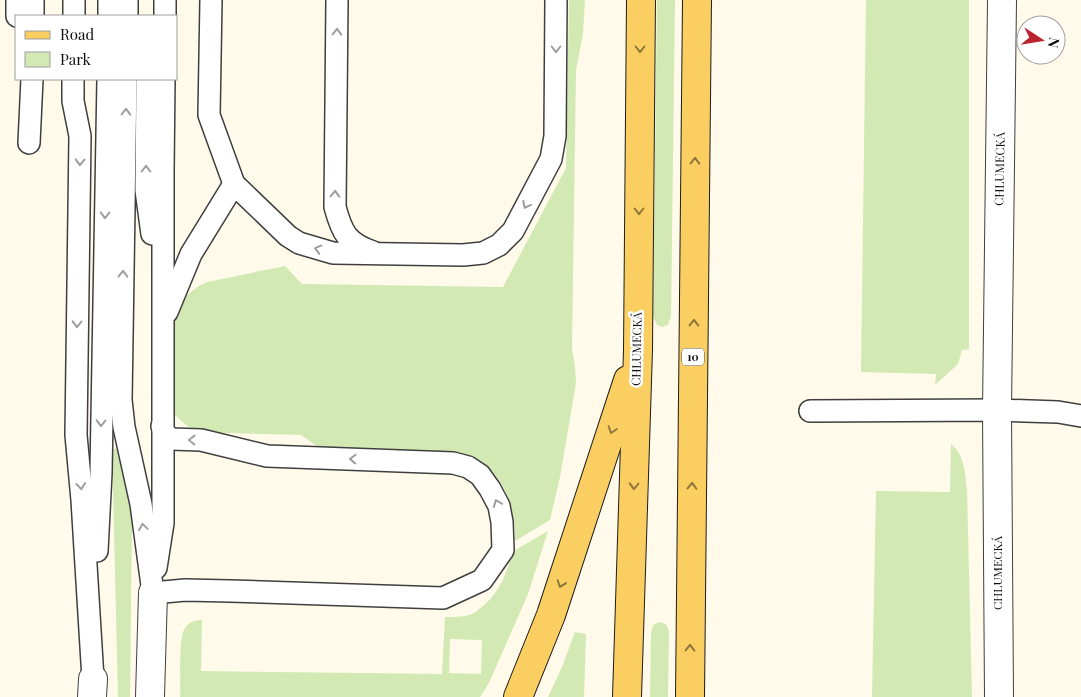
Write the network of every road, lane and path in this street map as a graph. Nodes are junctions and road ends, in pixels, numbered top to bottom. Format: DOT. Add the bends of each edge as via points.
graph roads {
  1 [pos="17,0"];
  2 [pos="33,0"];
  3 [pos="74,0"];
  4 [pos="109,0"];
  5 [pos="128,0"];
  6 [pos="165,0"];
  7 [pos="211,0"];
  8 [pos="337,0"];
  9 [pos="556,0"];
  10 [pos="641,0"];
  11 [pos="1002,0"];
  12 [pos="698,5"];
  13 [pos="17,15"];
  14 [pos="33,15"];
  15 [pos="74,15"];
  16 [pos="109,15"];
  17 [pos="127,15"];
  18 [pos="165,15"];
  19 [pos="32,80"];
  20 [pos="73,80"];
  21 [pos="95,80"];
  22 [pos="108,80"];
  23 [pos="126,80"];
  24 [pos="147,80"];
  25 [pos="164,80"];
  26 [pos="80,136"];
  27 [pos="29,143"];
  28 [pos="234,184"];
  29 [pos="381,254"];
  30 [pos="164,321"];
  31 [pos="638,350"];
  32 [pos="112,375"];
  33 [pos="997,410"];
  34 [pos="810,411"];
  35 [pos="1081,416"];
  36 [pos="162,426"];
  37 [pos="153,592"];
  38 [pos="92,688"];
  39 [pos="150,697"];
  40 [pos="518,697"];
  41 [pos="627,697"];
  42 [pos="690,697"];
  43 [pos="999,697"];
  1 -- 13 [label="lane"];
  2 -- 14 [label="lane"];
  3 -- 15 [label="lane"];
  4 -- 16 [label="lane"];
  5 -- 17 [label="lane"];
  6 -- 18 [label="lane"];
  7 -- 28 [label="lane" via="209,115"];
  29 -- 8 [label="lane, one-way" via="362,248 348,238 334,207"];
  9 -- 29 [label="lane, one-way" via="555,136 551,159 513,231 483,253"];
  10 -- 31 [label="main road, CHLUMECKÁ, one-way"];
  11 -- 33 [label="street, CHLUMECKÁ"];
  42 -- 12 [label="main road, 10, one-way"];
  19 -- 27 [label="lane"];
  20 -- 26 [label="lane" via="73,101"];
  21 -- 26 [label="lane" via="95,106"];
  22 -- 32 [label="lane, one-way"];
  32 -- 23 [label="lane, one-way"];
  30 -- 24 [label="lane, one-way" via="146,190"];
  25 -- 30 [label="lane"];
  26 -- 38 [label="lane, one-way" via="76,435"];
  29 -- 28 [label="lane, one-way" via="333,253 299,244"];
  28 -- 30 [label="lane" via="191,254"];
  30 -- 36 [label="lane"];
  31 -- 40 [label="main road, one-way" via="551,615"];
  31 -- 41 [label="main road, CHLUMECKÁ, one-way"];
  37 -- 32 [label="lane, one-way" via="141,504 121,400"];
  32 -- 38 [label="lane, one-way" via="100,473"];
  33 -- 34 [label="lane"];
  33 -- 35 [label="lane"];
  33 -- 43 [label="street, CHLUMECKÁ"];
  36 -- 37 [label="lane" via="163,523"];
  37 -- 36 [label="lane, one-way" via="238,591 443,598 482,580 503,550 499,506 480,475 468,467 453,463 267,456 201,440 171,439"];
  37 -- 39 [label="street"];
}
